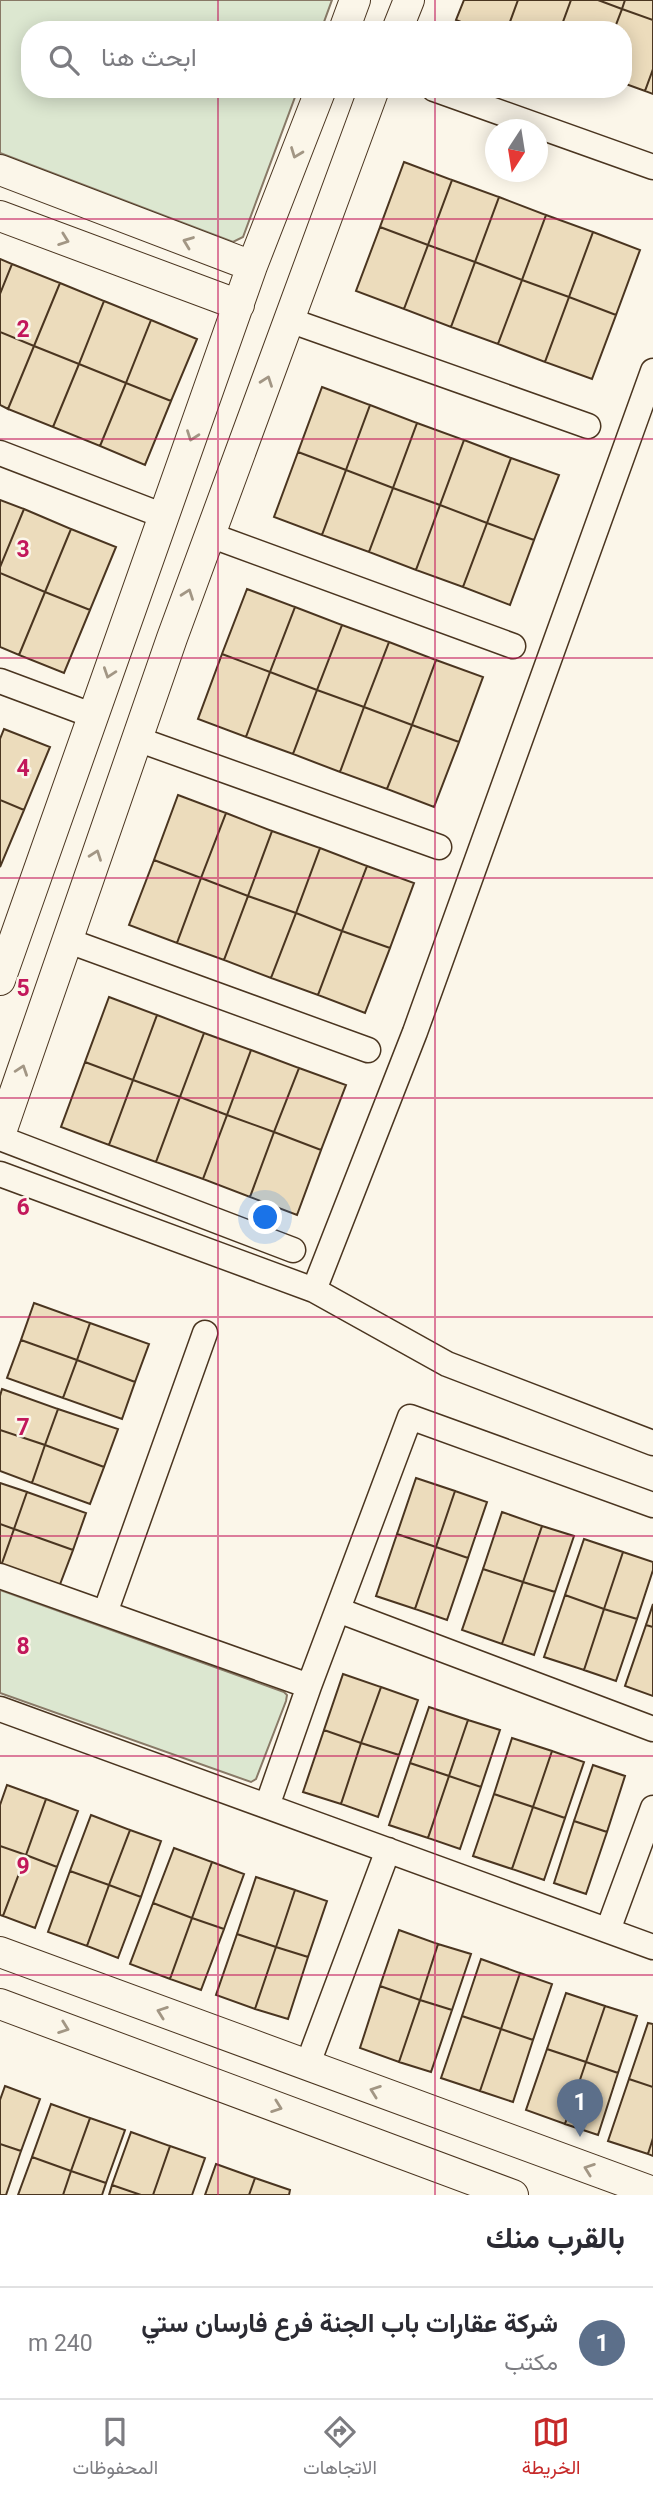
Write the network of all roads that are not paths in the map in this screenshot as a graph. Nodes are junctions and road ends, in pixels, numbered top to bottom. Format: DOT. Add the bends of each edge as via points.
graph roads {
  1 [pos="355,0"];
  2 [pos="409,0"];
  3 [pos="347,21"];
  4 [pos="401,21"];
  5 [pos="317,98"];
  6 [pos="371,98"];
  7 [pos="459,98"];
  8 [pos="653,167"];
  9 [pos="0,170"];
  10 [pos="0,216"];
  11 [pos="252,266"];
  12 [pos="239,305"];
  13 [pos="289,320"];
  14 [pos="653,371"];
  15 [pos="588,426"];
  16 [pos="0,453"];
  17 [pos="164,516"];
  18 [pos="210,535"];
  19 [pos="127,622"];
  20 [pos="172,638"];
  21 [pos="513,646"];
  22 [pos="0,681"];
  23 [pos="94,716"];
  24 [pos="137,739"];
  25 [pos="439,847"];
  26 [pos="9,923"];
  27 [pos="66,940"];
  28 [pos="0,981"];
  29 [pos="368,1050"];
  30 [pos="0,1136"];
  31 [pos="0,1174"];
  32 [pos="293,1250"];
  33 [pos="314,1290"];
  34 [pos="205,1333"];
  35 [pos="653,1443"];
  36 [pos="653,1505"];
  37 [pos="0,1576"];
  38 [pos="338,1610"];
  39 [pos="105,1613"];
  40 [pos="309,1686"];
  41 [pos="0,1709"];
  42 [pos="653,1730"];
  43 [pos="267,1806"];
  44 [pos="653,1808"];
  45 [pos="388,1850"];
  46 [pos="608,1930"];
  47 [pos="653,1947"];
  48 [pos="0,1952"];
  49 [pos="0,2004"];
  50 [pos="307,2066"];
  51 [pos="653,2192"];
  52 [pos="513,2195"];
  1 -- 3 [label="street"];
  2 -- 4 [label="street"];
  5 -- 11 [label="street, one-way"];
  6 -- 13 [label="street"];
  7 -- 8 [label="street"];
  11 -- 9 [label="street, one-way"];
  10 -- 12 [label="street, one-way"];
  11 -- 12 [label="street"];
  12 -- 17 [label="street, one-way"];
  13 -- 15 [label="street"];
  18 -- 13 [label="street, one-way"];
  14 -- 33 [label="street" via="415,1032"];
  16 -- 17 [label="street"];
  17 -- 19 [label="street"];
  20 -- 18 [label="street, one-way"];
  18 -- 21 [label="street"];
  19 -- 20 [label="street"];
  19 -- 23 [label="street, one-way"];
  20 -- 24 [label="street"];
  22 -- 23 [label="street"];
  23 -- 26 [label="street"];
  24 -- 25 [label="street"];
  27 -- 24 [label="street, one-way"];
  26 -- 28 [label="street"];
  27 -- 29 [label="street"];
  30 -- 27 [label="street, one-way"];
  30 -- 32 [label="street"];
  31 -- 33 [label="street"];
  33 -- 35 [label="street" via="447,1364"];
  34 -- 39 [label="street"];
  36 -- 38 [label="street" via="410,1417"];
  37 -- 39 [label="street"];
  38 -- 40 [label="street"];
  38 -- 42 [label="street"];
  39 -- 40 [label="street"];
  40 -- 43 [label="street"];
  41 -- 43 [label="street"];
  43 -- 45 [label="street"];
  44 -- 46 [label="street"];
  45 -- 46 [label="street"];
  45 -- 50 [label="street"];
  46 -- 47 [label="street"];
  50 -- 48 [label="street, one-way"];
  49 -- 52 [label="street, one-way"];
  51 -- 50 [label="street, one-way"];
}
